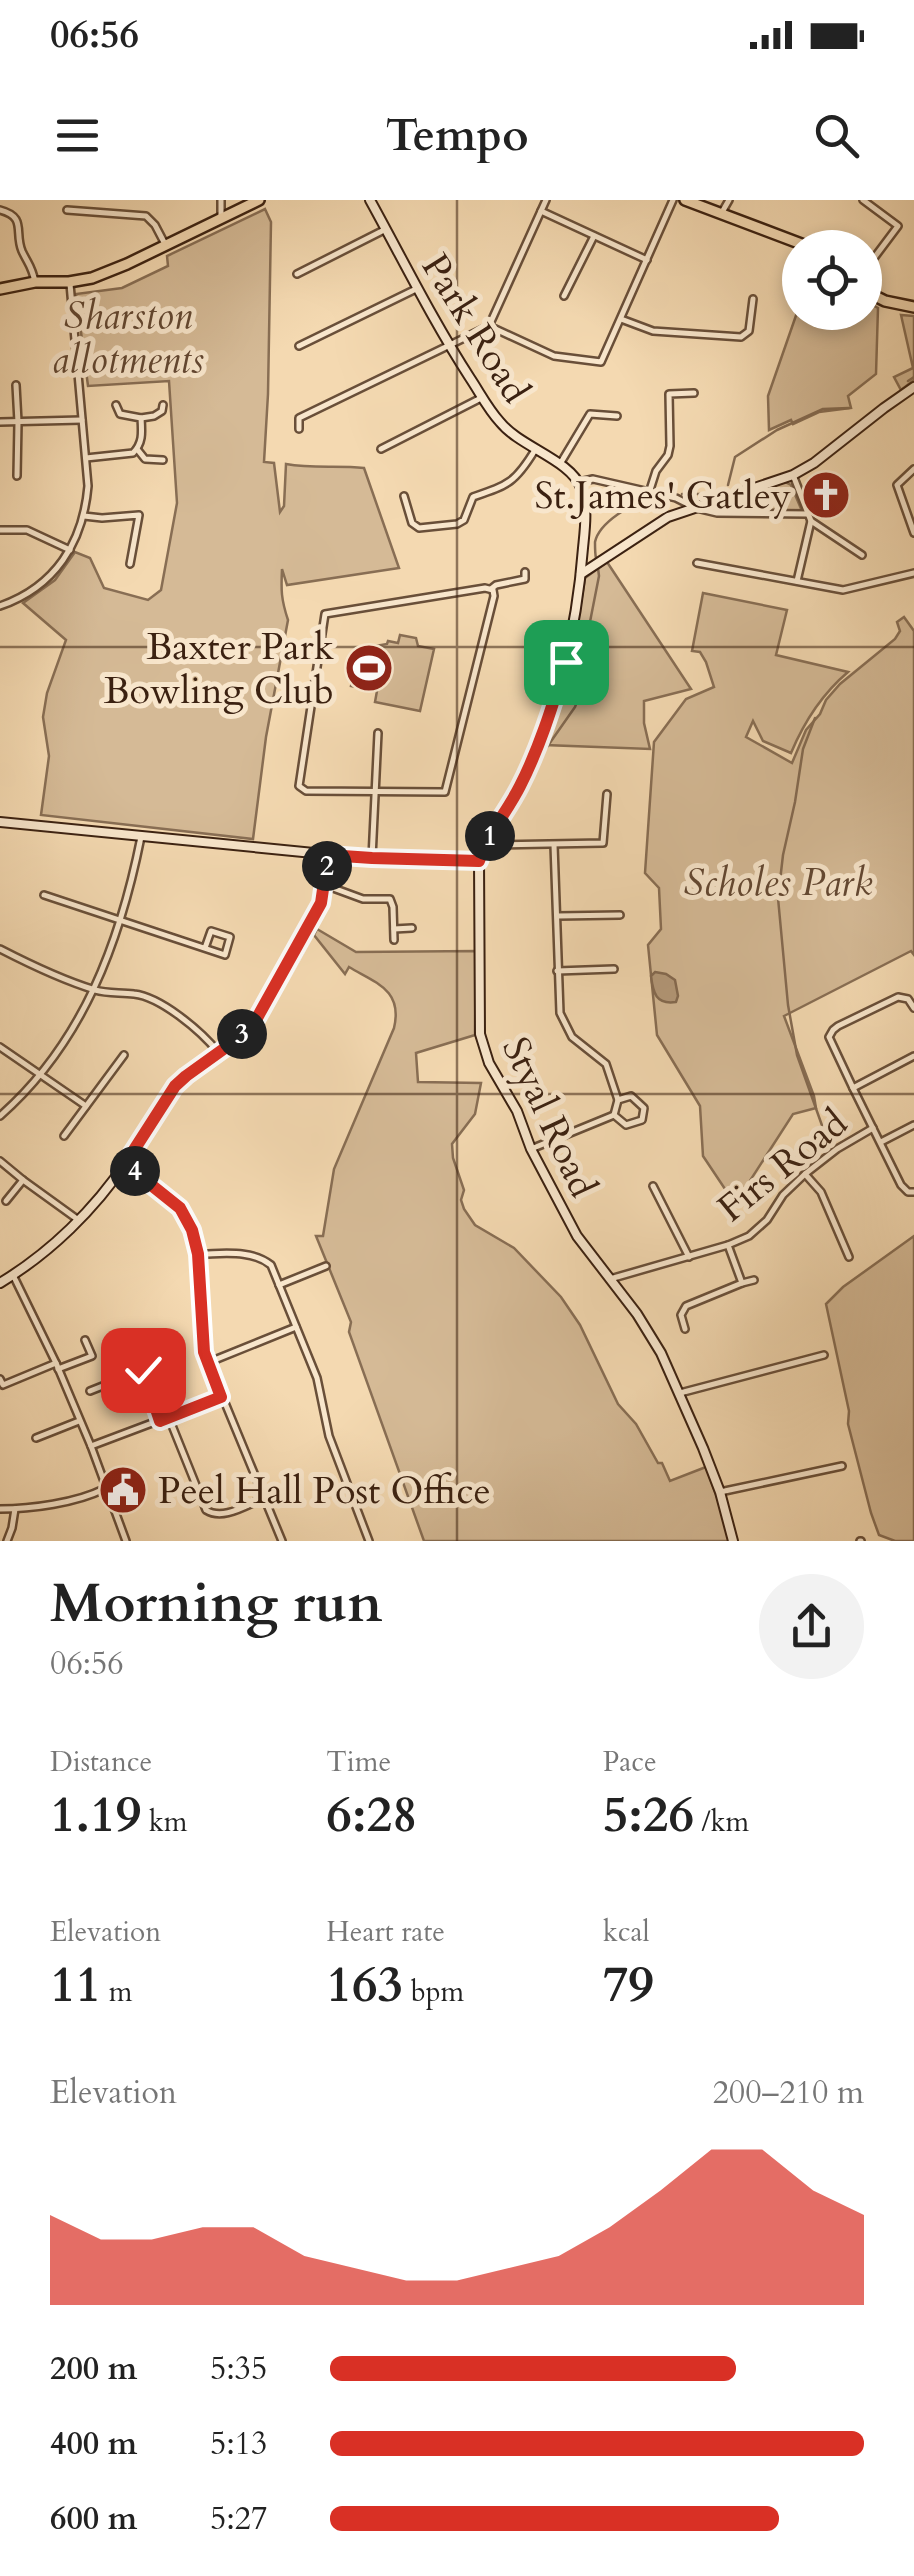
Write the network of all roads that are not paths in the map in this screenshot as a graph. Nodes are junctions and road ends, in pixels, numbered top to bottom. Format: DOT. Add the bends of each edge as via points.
graph roads {
  1 [pos="222,200"];
  2 [pos="259,200"];
  3 [pos="370,200"];
  4 [pos="546,200"];
  5 [pos="673,200"];
  6 [pos="685,200"];
  7 [pos="729,200"];
  8 [pos="862,200"];
  9 [pos="245,203"];
  10 [pos="0,210"];
  11 [pos="67,210"];
  12 [pos="541,211"];
  13 [pos="721,214"];
  14 [pos="222,218"];
  15 [pos="386,229"];
  16 [pos="594,235"];
  17 [pos="782,237"];
  18 [pos="166,246"];
  19 [pos="882,247"];
  20 [pos="648,260"];
  21 [pos="297,274"];
  22 [pos="35,282"];
  23 [pos="70,282"];
  24 [pos="0,289"];
  25 [pos="416,289"];
  26 [pos="564,296"];
  27 [pos="754,299"];
  28 [pos="882,300"];
  29 [pos="914,307"];
  30 [pos="621,319"];
  31 [pos="489,326"];
  32 [pos="449,345"];
  33 [pos="299,346"];
  34 [pos="16,385"];
  35 [pos="913,390"];
  36 [pos="694,393"];
  37 [pos="482,396"];
  38 [pos="116,405"];
  39 [pos="162,405"];
  40 [pos="617,416"];
  41 [pos="141,418"];
  42 [pos="82,420"];
  43 [pos="0,422"];
  44 [pos="18,422"];
  45 [pos="299,429"];
  46 [pos="381,448"];
  47 [pos="137,449"];
  48 [pos="535,450"];
  49 [pos="86,458"];
  50 [pos="163,460"];
  51 [pos="560,464"];
  52 [pos="914,468"];
  53 [pos="793,474"];
  54 [pos="17,476"];
  55 [pos="578,482"];
  56 [pos="650,493"];
  57 [pos="404,496"];
  58 [pos="696,508"];
  59 [pos="84,516"];
  60 [pos="810,518"];
  61 [pos="0,530"];
  62 [pos="914,534"];
  63 [pos="70,550"];
  64 [pos="862,555"];
  65 [pos="697,563"];
  66 [pos="130,564"];
  67 [pos="526,572"];
  68 [pos="914,573"];
  69 [pos="581,574"];
  70 [pos="797,582"];
  71 [pos="492,590"];
  72 [pos="0,606"];
  73 [pos="378,734"];
  74 [pos="375,792"];
  75 [pos="607,794"];
  76 [pos="0,822"];
  77 [pos="142,837"];
  78 [pos="554,845"];
  79 [pos="484,846"];
  80 [pos="328,855"];
  81 [pos="372,858"];
  82 [pos="479,861"];
  83 [pos="325,885"];
  84 [pos="44,895"];
  85 [pos="620,914"];
  86 [pos="558,916"];
  87 [pos="122,922"];
  88 [pos="412,928"];
  89 [pos="394,929"];
  90 [pos="394,940"];
  91 [pos="205,948"];
  92 [pos="0,949"];
  93 [pos="614,970"];
  94 [pos="557,972"];
  95 [pos="94,990"];
  96 [pos="914,1008"];
  97 [pos="0,1047"];
  98 [pos="218,1052"];
  99 [pos="124,1055"];
  100 [pos="914,1056"];
  101 [pos="42,1074"];
  102 [pos="853,1088"];
  103 [pos="618,1100"];
  104 [pos="86,1106"];
  105 [pos="614,1115"];
  106 [pos="0,1116"];
  107 [pos="914,1125"];
  108 [pos="873,1128"];
  109 [pos="64,1136"];
  110 [pos="881,1142"];
  111 [pos="531,1148"];
  112 [pos="0,1161"];
  113 [pos="125,1164"];
  114 [pos="805,1174"];
  115 [pos="22,1180"];
  116 [pos="653,1186"];
  117 [pos="914,1192"];
  118 [pos="6,1201"];
  119 [pos="78,1220"];
  120 [pos="728,1245"];
  121 [pos="198,1254"];
  122 [pos="848,1256"];
  123 [pos="689,1257"];
  124 [pos="326,1266"];
  125 [pos="13,1275"];
  126 [pos="610,1279"];
  127 [pos="754,1280"];
  128 [pos="0,1282"];
  129 [pos="742,1283"];
  130 [pos="279,1285"];
  131 [pos="296,1327"];
  132 [pos="685,1329"];
  133 [pos="85,1340"];
  134 [pos="824,1356"];
  135 [pos="207,1363"];
  136 [pos="57,1366"];
  137 [pos="0,1379"];
  138 [pos="90,1391"];
  139 [pos="678,1394"];
  140 [pos="221,1397"];
  141 [pos="170,1418"];
  142 [pos="80,1421"];
  143 [pos="160,1421"];
  144 [pos="36,1438"];
  145 [pos="91,1446"];
  146 [pos="842,1466"];
  147 [pos="106,1488"];
  148 [pos="720,1492"];
  149 [pos="264,1498"];
  150 [pos="0,1509"];
  151 [pos="15,1509"];
  152 [pos="7,1541"];
  153 [pos="126,1541"];
  154 [pos="282,1541"];
  155 [pos="368,1541"];
  156 [pos="733,1541"];
  1 -- 14 [label="street"];
  2 -- 9 [label="main road"];
  3 -- 15 [label="main road, Park Road"];
  4 -- 12 [label="street"];
  5 -- 20 [label="street"];
  6 -- 13 [label="main road"];
  7 -- 13 [label="street"];
  8 -- 19 [label="street" via="898,226"];
  9 -- 14 [label="main road"];
  10 -- 22 [label="street" via="18,222"];
  11 -- 18 [label="street" via="146,216"];
  12 -- 16 [label="street"];
  12 -- 31 [label="street"];
  13 -- 17 [label="main road"];
  14 -- 18 [label="main road"];
  15 -- 21 [label="street"];
  15 -- 25 [label="main road, Park Road"];
  16 -- 20 [label="street"];
  16 -- 26 [label="street"];
  18 -- 23 [label="main road"];
  20 -- 30 [label="street"];
  22 -- 23 [label="main road"];
  22 -- 24 [label="main road"];
  23 -- 42 [label="street"];
  25 -- 32 [label="main road, Park Road"];
  25 -- 33 [label="street"];
  27 -- 30 [label="street" via="750,331 741,338 654,331"];
  28 -- 29 [label="main road"];
  30 -- 31 [label="street" via="602,362 554,356"];
  31 -- 32 [label="street"];
  32 -- 37 [label="main road, Park Road"];
  32 -- 45 [label="street" via="299,418"];
  34 -- 44 [label="street"];
  35 -- 53 [label="main road"];
  36 -- 56 [label="street" via="669,394 670,446"];
  37 -- 46 [label="street"];
  37 -- 48 [label="main road, Park Road" via="505,428"];
  38 -- 41 [label="street" via="120,414"];
  39 -- 41 [label="street" via="154,416"];
  40 -- 51 [label="street" via="590,414"];
  41 -- 47 [label="street"];
  42 -- 44 [label="street"];
  42 -- 49 [label="street"];
  43 -- 44 [label="street"];
  44 -- 54 [label="street"];
  47 -- 49 [label="street"];
  47 -- 50 [label="street" via="145,460"];
  48 -- 51 [label="main road, Park Road"];
  48 -- 57 [label="street" via="521,474 473,497 457,524 420,528"];
  49 -- 59 [label="street"];
  51 -- 55 [label="main road, Park Road"];
  52 -- 62 [label="street" via="896,485"];
  53 -- 58 [label="main road"];
  53 -- 60 [label="street"];
  55 -- 56 [label="street" via="593,479"];
  55 -- 69 [label="main road" via="585,512"];
  56 -- 58 [label="street"];
  58 -- 60 [label="street"];
  58 -- 69 [label="main road" via="668,517"];
  59 -- 63 [label="street"];
  59 -- 66 [label="street" via="143,515"];
  60 -- 64 [label="street"];
  60 -- 70 [label="street"];
  61 -- 63 [label="street" via="27,530"];
  63 -- 72 [label="street" via="39,585"];
  65 -- 70 [label="street"];
  67 -- 71 [label="street" via="525,579"];
  68 -- 70 [label="street" via="844,590"];
  69 -- 79 [label="main road, Styal Road" via="549,717 520,786"];
  71 -- 74 [label="street" via="445,792"];
  71 -- 74 [label="street" via="325,614 298,786"];
  73 -- 74 [label="street"];
  74 -- 81 [label="street"];
  75 -- 78 [label="street" via="602,842"];
  76 -- 77 [label="main road"];
  77 -- 80 [label="main road"];
  77 -- 87 [label="street"];
  78 -- 79 [label="street"];
  78 -- 86 [label="street"];
  79 -- 82 [label="main road, Styal Road"];
  80 -- 81 [label="main road"];
  80 -- 83 [label="main road"];
  81 -- 82 [label="main road"];
  82 -- 111 [label="main road, Styal Road" via="480,1034"];
  83 -- 89 [label="street" via="363,899 390,900"];
  83 -- 98 [label="main road" via="265,1005"];
  84 -- 87 [label="street"];
  85 -- 86 [label="street"];
  86 -- 94 [label="street"];
  87 -- 91 [label="street"];
  87 -- 95 [label="street"];
  88 -- 89 [label="street"];
  89 -- 90 [label="street"];
  91 -- 91 [label="street" via="225,955 230,937 211,930"];
  92 -- 95 [label="street"];
  93 -- 94 [label="street"];
  94 -- 103 [label="street" via="560,1013 572,1037 606,1064"];
  95 -- 98 [label="street" via="157,1002"];
  95 -- 101 [label="street"];
  96 -- 102 [label="street" via="898,998 833,1030 831,1044"];
  97 -- 101 [label="street"];
  98 -- 113 [label="main road" via="175,1086"];
  99 -- 104 [label="street"];
  100 -- 102 [label="street"];
  101 -- 104 [label="street"];
  101 -- 106 [label="street"];
  102 -- 108 [label="street"];
  103 -- 105 [label="street"];
  103 -- 105 [label="street" via="631,1096 644,1108 642,1120 626,1125"];
  104 -- 109 [label="street"];
  105 -- 111 [label="street"];
  107 -- 110 [label="street"];
  108 -- 110 [label="street"];
  108 -- 114 [label="street, Firs Road"];
  110 -- 117 [label="street" via="904,1189"];
  111 -- 126 [label="main road, Styal Road" via="577,1236"];
  112 -- 115 [label="street"];
  113 -- 119 [label="main road"];
  113 -- 121 [label="street" via="180,1208"];
  114 -- 120 [label="street, Firs Road" via="767,1220"];
  114 -- 122 [label="street" via="821,1192"];
  115 -- 118 [label="street"];
  115 -- 119 [label="street"];
  116 -- 123 [label="street"];
  119 -- 125 [label="main road"];
  120 -- 123 [label="street, Firs Road"];
  120 -- 129 [label="street"];
  121 -- 130 [label="street" via="261,1258"];
  121 -- 135 [label="street"];
  123 -- 126 [label="street, Firs Road"];
  124 -- 130 [label="street"];
  125 -- 128 [label="main road"];
  125 -- 136 [label="street"];
  126 -- 139 [label="main road, Styal Road" via="661,1353"];
  127 -- 129 [label="street"];
  129 -- 132 [label="street" via="686,1306 678,1313"];
  130 -- 131 [label="street"];
  131 -- 135 [label="street"];
  131 -- 155 [label="street"];
  133 -- 136 [label="street" via="92,1356"];
  134 -- 139 [label="street"];
  135 -- 140 [label="street"];
  136 -- 137 [label="street" via="2,1385"];
  136 -- 142 [label="street"];
  138 -- 143 [label="street" via="143,1370"];
  139 -- 148 [label="main road, Styal Road"];
  140 -- 141 [label="street"];
  140 -- 149 [label="street"];
  141 -- 143 [label="street"];
  141 -- 149 [label="street" via="206,1510 220,1516"];
  142 -- 144 [label="street"];
  142 -- 145 [label="street"];
  143 -- 145 [label="street"];
  145 -- 147 [label="street"];
  146 -- 148 [label="street"];
  147 -- 151 [label="street"];
  147 -- 153 [label="street"];
  148 -- 156 [label="main road, Styal Road"];
  149 -- 154 [label="street"];
  150 -- 151 [label="street"];
  151 -- 152 [label="street"];
}
